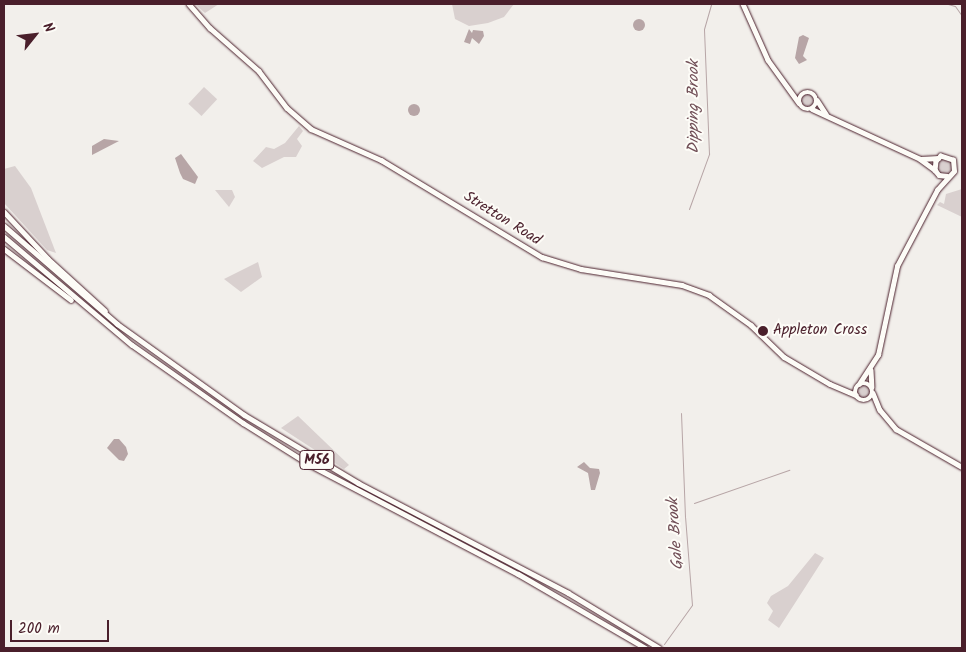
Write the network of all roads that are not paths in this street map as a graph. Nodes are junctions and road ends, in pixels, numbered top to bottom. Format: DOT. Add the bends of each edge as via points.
graph roads {
  1 [pos="189,4"];
  2 [pos="743,4"];
  3 [pos="789,88"];
  4 [pos="803,93"];
  5 [pos="817,100"];
  6 [pos="799,103"];
  7 [pos="812,109"];
  8 [pos="827,115"];
  9 [pos="938,158"];
  10 [pos="920,159"];
  11 [pos="936,172"];
  12 [pos="947,176"];
  13 [pos="937,190"];
  14 [pos="4,212"];
  15 [pos="4,226"];
  16 [pos="4,237"];
  17 [pos="4,249"];
  18 [pos="94,315"];
  19 [pos="117,324"];
  20 [pos="871,369"];
  21 [pos="858,385"];
  22 [pos="872,387"];
  23 [pos="838,388"];
  24 [pos="874,394"];
  25 [pos="856,395"];
  26 [pos="867,401"];
  27 [pos="880,410"];
  28 [pos="962,468"];
  29 [pos="645,648"];
  30 [pos="659,648"];
  1 -- 23 [label="main road, Stretton Road" via="210,28 259,72 288,108 311,129 381,160 542,257 581,269 682,285 709,295 744,319 784,357"];
  2 -- 3 [label="main road" via="768,60"];
  3 -- 4 [label="main road"];
  3 -- 6 [label="main road"];
  4 -- 5 [label="main road" via="812,93"];
  4 -- 6 [label="main road"];
  5 -- 7 [label="main road"];
  5 -- 8 [label="main road"];
  6 -- 7 [label="main road" via="804,109"];
  7 -- 8 [label="main road"];
  8 -- 10 [label="main road"];
  9 -- 10 [label="main road"];
  9 -- 11 [label="main road"];
  9 -- 12 [label="main road" via="948,156 954,162 954,171"];
  10 -- 11 [label="main road"];
  11 -- 12 [label="main road"];
  11 -- 13 [label="main road"];
  12 -- 13 [label="main road"];
  13 -- 20 [label="main road" via="897,266 888,294 878,355"];
  14 -- 19 [label="highway, M56"];
  15 -- 19 [label="highway, M56"];
  16 -- 18 [label="highway, M56"];
  17 -- 18 [label="highway, M56"];
  18 -- 29 [label="highway, M56" via="204,398 280,447 374,500 518,574"];
  19 -- 30 [label="highway, M56" via="206,390 305,453 521,567"];
  20 -- 21 [label="main road"];
  20 -- 22 [label="main road"];
  21 -- 22 [label="main road"];
  21 -- 23 [label="main road"];
  21 -- 25 [label="main road"];
  22 -- 24 [label="main road"];
  23 -- 25 [label="main road, Stretton Road"];
  24 -- 26 [label="main road"];
  24 -- 27 [label="main road"];
  25 -- 26 [label="main road" via="861,401"];
  26 -- 27 [label="main road"];
  27 -- 28 [label="main road" via="896,428"];
}
